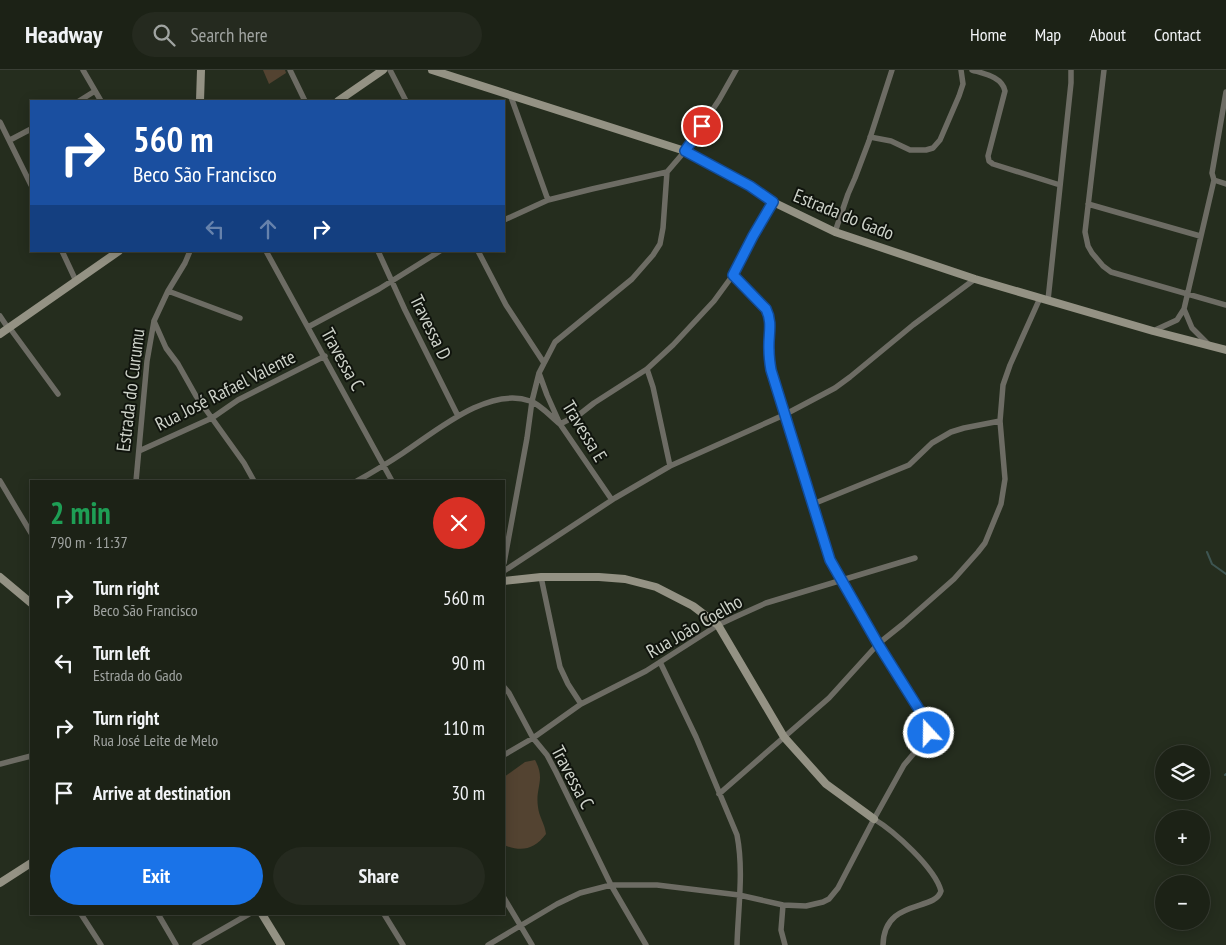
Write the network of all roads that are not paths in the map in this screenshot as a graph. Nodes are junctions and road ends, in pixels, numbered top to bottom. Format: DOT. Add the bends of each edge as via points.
graph roads {
  1 [pos="84,70"];
  2 [pos="201,70"];
  3 [pos="290,70"];
  4 [pos="383,70"];
  5 [pos="390,70"];
  6 [pos="432,70"];
  7 [pos="736,70"];
  8 [pos="892,70"];
  9 [pos="961,70"];
  10 [pos="972,70"];
  11 [pos="1071,70"];
  12 [pos="1104,70"];
  13 [pos="95,91"];
  14 [pos="1226,92"];
  15 [pos="511,96"];
  16 [pos="81,100"];
  17 [pos="100,100"];
  18 [pos="200,100"];
  19 [pos="305,100"];
  20 [pos="339,100"];
  21 [pos="405,100"];
  22 [pos="0,122"];
  23 [pos="30,130"];
  24 [pos="870,138"];
  25 [pos="10,140"];
  26 [pos="685,151"];
  27 [pos="667,172"];
  28 [pos="1214,180"];
  29 [pos="30,183"];
  30 [pos="1226,184"];
  31 [pos="1060,185"];
  32 [pos="548,200"];
  33 [pos="773,202"];
  34 [pos="1088,204"];
  35 [pos="505,220"];
  36 [pos="835,232"];
  37 [pos="1200,236"];
  38 [pos="62,252"];
  39 [pos="116,252"];
  40 [pos="190,252"];
  41 [pos="267,252"];
  42 [pos="379,252"];
  43 [pos="438,252"];
  44 [pos="479,252"];
  45 [pos="733,275"];
  46 [pos="975,279"];
  47 [pos="393,280"];
  48 [pos="76,281"];
  49 [pos="168,291"];
  50 [pos="1187,293"];
  51 [pos="1044,299"];
  52 [pos="1226,304"];
  53 [pos="1184,309"];
  54 [pos="0,316"];
  55 [pos="240,318"];
  56 [pos="154,322"];
  57 [pos="308,327"];
  58 [pos="8,328"];
  59 [pos="1152,331"];
  60 [pos="0,334"];
  61 [pos="1209,346"];
  62 [pos="1226,350"];
  63 [pos="325,356"];
  64 [pos="544,363"];
  65 [pos="647,369"];
  66 [pos="539,373"];
  67 [pos="58,394"];
  68 [pos="532,401"];
  69 [pos="784,415"];
  70 [pos="458,416"];
  71 [pos="212,418"];
  72 [pos="1000,421"];
  73 [pos="560,424"];
  74 [pos="139,451"];
  75 [pos="385,466"];
  76 [pos="670,466"];
  77 [pos="136,480"];
  78 [pos="253,480"];
  79 [pos="359,480"];
  80 [pos="392,480"];
  81 [pos="0,481"];
  82 [pos="612,500"];
  83 [pos="813,504"];
  84 [pos="30,531"];
  85 [pos="505,558"];
  86 [pos="915,558"];
  87 [pos="505,570"];
  88 [pos="0,577"];
  89 [pos="540,577"];
  90 [pos="840,580"];
  91 [pos="505,581"];
  92 [pos="30,602"];
  93 [pos="718,625"];
  94 [pos="878,644"];
  95 [pos="660,662"];
  96 [pos="505,688"];
  97 [pos="581,704"];
  98 [pos="784,737"];
  99 [pos="533,738"];
  100 [pos="505,755"];
  101 [pos="30,756"];
  102 [pos="0,764"];
  103 [pos="718,794"];
  104 [pos="874,819"];
  105 [pos="30,864"];
  106 [pos="0,883"];
  107 [pos="611,885"];
  108 [pos="739,896"];
  109 [pos="505,900"];
  110 [pos="783,905"];
  111 [pos="82,915"];
  112 [pos="159,915"];
  113 [pos="247,915"];
  114 [pos="263,915"];
  115 [pos="385,915"];
  116 [pos="520,925"];
  117 [pos="101,945"];
  118 [pos="176,945"];
  119 [pos="195,945"];
  120 [pos="281,945"];
  121 [pos="403,945"];
  122 [pos="488,945"];
  123 [pos="532,945"];
  124 [pos="646,945"];
  125 [pos="737,945"];
  126 [pos="784,945"];
  127 [pos="883,945"];
  1 -- 13 [label="street"];
  2 -- 18 [label="street"];
  3 -- 19 [label="street"];
  4 -- 20 [label="street"];
  5 -- 21 [label="street"];
  6 -- 15 [label="street, Estrada do Gado"];
  7 -- 26 [label="street"];
  8 -- 24 [label="street"];
  9 -- 24 [label="street" via="961,90 940,140 933,148 910,150 891,141"];
  10 -- 31 [label="street" via="996,78 1005,91 988,160"];
  11 -- 31 [label="street"];
  12 -- 34 [label="street"];
  13 -- 16 [label="street"];
  13 -- 17 [label="street"];
  14 -- 28 [label="street" via="1212,173"];
  15 -- 26 [label="street, Estrada do Gado"];
  15 -- 32 [label="street"];
  22 -- 25 [label="street"];
  23 -- 25 [label="street"];
  24 -- 36 [label="street"];
  25 -- 29 [label="street"];
  26 -- 27 [label="street"];
  26 -- 33 [label="street, Estrada do Gado"];
  27 -- 32 [label="street"];
  27 -- 64 [label="street" via="663,228 654,255 632,279 555,342"];
  28 -- 30 [label="street"];
  28 -- 37 [label="street"];
  31 -- 51 [label="street"];
  32 -- 35 [label="street"];
  33 -- 36 [label="street, Estrada do Gado"];
  33 -- 45 [label="street"];
  34 -- 37 [label="street"];
  34 -- 50 [label="street" via="1086,239 1103,266 1111,272"];
  36 -- 46 [label="street, Estrada do Gado"];
  37 -- 50 [label="street"];
  38 -- 48 [label="street"];
  39 -- 48 [label="street"];
  40 -- 49 [label="street, Estrada do Curumu"];
  41 -- 57 [label="street, Travessa C"];
  42 -- 47 [label="street, Travessa D"];
  43 -- 47 [label="street, Rua José Rafael Valente"];
  44 -- 64 [label="street" via="506,305"];
  45 -- 65 [label="street" via="701,316"];
  45 -- 69 [label="street" via="769,316 771,370"];
  46 -- 51 [label="street, Estrada do Gado"];
  46 -- 69 [label="street" via="835,388"];
  47 -- 57 [label="street, Rua José Rafael Valente"];
  47 -- 70 [label="street, Travessa D" via="404,310"];
  48 -- 58 [label="street"];
  49 -- 55 [label="street"];
  49 -- 56 [label="street, Estrada do Curumu"];
  50 -- 52 [label="street"];
  50 -- 53 [label="street"];
  51 -- 59 [label="street, Estrada do Gado"];
  51 -- 72 [label="street" via="1006,374"];
  53 -- 59 [label="street" via="1178,320"];
  53 -- 61 [label="street" via="1192,328"];
  54 -- 58 [label="street"];
  56 -- 71 [label="street" via="166,348"];
  56 -- 74 [label="street, Estrada do Curumu"];
  57 -- 63 [label="street, Travessa C"];
  58 -- 60 [label="street"];
  58 -- 67 [label="street"];
  59 -- 61 [label="street, Estrada do Gado"];
  61 -- 62 [label="street, Estrada do Gado"];
  63 -- 71 [label="street, Rua José Rafael Valente" via="238,400"];
  63 -- 75 [label="street, Travessa C"];
  64 -- 66 [label="street"];
  65 -- 73 [label="street"];
  65 -- 76 [label="street"];
  66 -- 68 [label="street"];
  66 -- 73 [label="street, Travessa E"];
  68 -- 70 [label="street" via="518,398 500,400"];
  68 -- 73 [label="street"];
  68 -- 85 [label="street"];
  69 -- 76 [label="street"];
  69 -- 83 [label="street"];
  70 -- 75 [label="street"];
  71 -- 74 [label="street, Rua José Rafael Valente"];
  71 -- 78 [label="street"];
  72 -- 83 [label="street" via="951,432 932,443 909,465"];
  72 -- 94 [label="street" via="1005,479 1001,504 988,537 954,579"];
  73 -- 82 [label="street, Travessa E"];
  74 -- 77 [label="street, Estrada do Curumu"];
  75 -- 79 [label="street"];
  75 -- 80 [label="street, Travessa C"];
  76 -- 82 [label="street"];
  81 -- 84 [label="street"];
  82 -- 87 [label="street"];
  83 -- 90 [label="street" via="830,560"];
  86 -- 90 [label="street, Rua João Coelho"];
  88 -- 92 [label="street"];
  89 -- 91 [label="street"];
  89 -- 93 [label="street" via="600,577 656,586 693,606"];
  89 -- 97 [label="street" via="560,666"];
  90 -- 93 [label="street, Rua João Coelho" via="766,603"];
  90 -- 94 [label="street"];
  93 -- 95 [label="street, Rua João Coelho"];
  93 -- 98 [label="street"];
  94 -- 98 [label="street" via="829,698"];
  94 -- 104 [label="street" via="925,719 929,733 904,765"];
  95 -- 97 [label="street, Rua João Coelho"];
  95 -- 103 [label="street" via="696,737"];
  96 -- 99 [label="street, Travessa C"];
  97 -- 99 [label="street, Rua João Coelho"];
  98 -- 103 [label="street"];
  98 -- 104 [label="street" via="826,784"];
  99 -- 100 [label="street, Rua João Coelho"];
  99 -- 107 [label="street, Travessa C" via="547,755"];
  101 -- 102 [label="street"];
  103 -- 108 [label="street" via="733,824 740,849"];
  104 -- 110 [label="street" via="829,899 816,904"];
  104 -- 127 [label="street" via="888,827 923,862 941,891 936,898 894,918 884,931"];
  105 -- 106 [label="street"];
  107 -- 108 [label="street" via="657,885"];
  107 -- 116 [label="street" via="580,893"];
  107 -- 124 [label="street, Travessa C"];
  108 -- 110 [label="street"];
  108 -- 125 [label="street"];
  109 -- 116 [label="street"];
  110 -- 126 [label="street" via="781,930"];
  111 -- 117 [label="street"];
  112 -- 118 [label="street"];
  113 -- 119 [label="street"];
  114 -- 120 [label="street"];
  115 -- 121 [label="street"];
  116 -- 122 [label="street"];
  116 -- 123 [label="street"];
}
